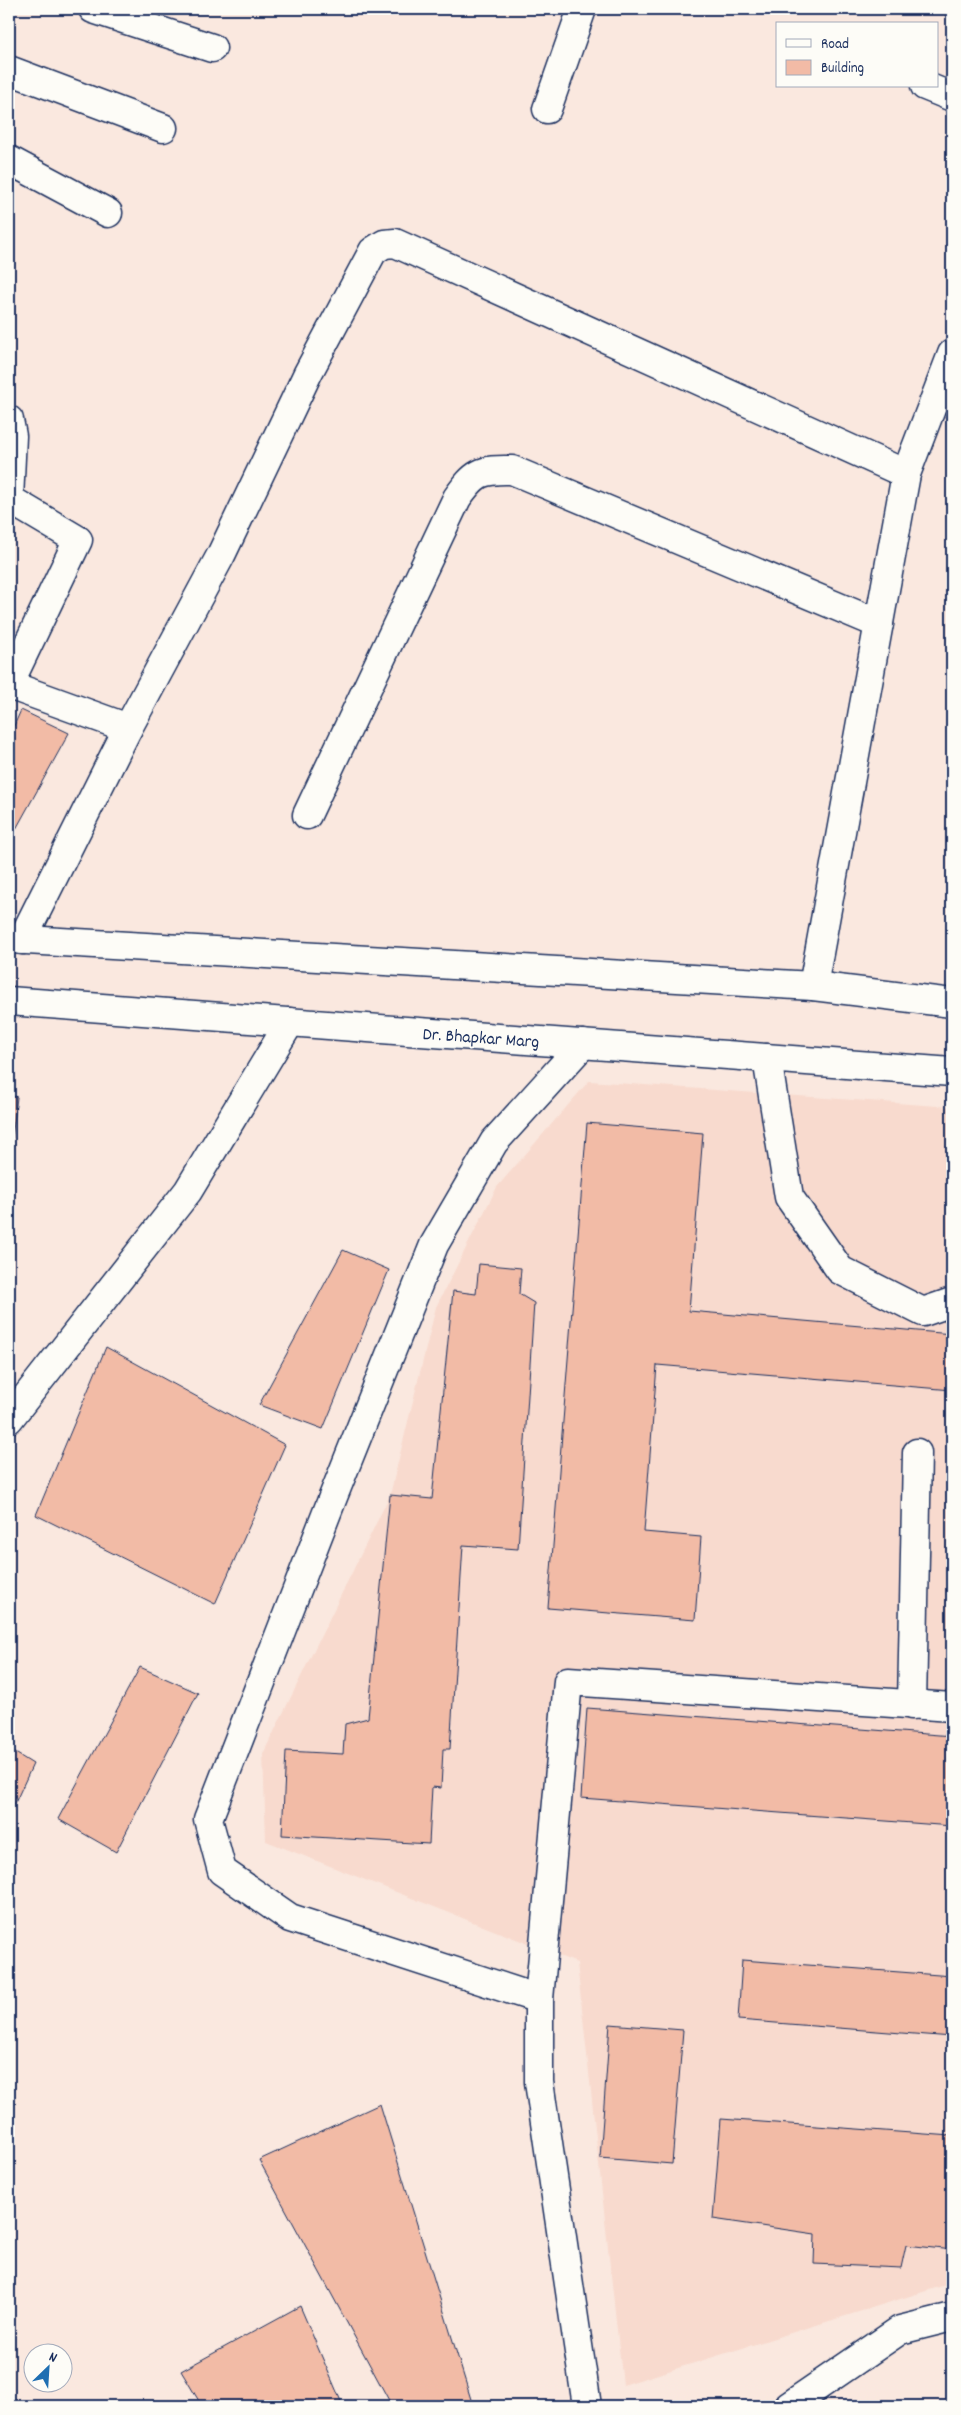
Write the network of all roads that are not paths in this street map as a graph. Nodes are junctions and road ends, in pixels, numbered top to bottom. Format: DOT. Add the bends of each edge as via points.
graph roads {
  1 [pos="93,9"];
  2 [pos="582,9"];
  3 [pos="212,48"];
  4 [pos="9,70"];
  5 [pos="930,88"];
  6 [pos="952,97"];
  7 [pos="547,109"];
  8 [pos="163,128"];
  9 [pos="9,160"];
  10 [pos="108,213"];
  11 [pos="952,354"];
  12 [pos="9,420"];
  13 [pos="906,474"];
  14 [pos="9,499"];
  15 [pos="879,624"];
  16 [pos="9,684"];
  17 [pos="128,728"];
  18 [pos="307,815"];
  19 [pos="16,940"];
  20 [pos="813,986"];
  21 [pos="9,1001"];
  22 [pos="952,1003"];
  23 [pos="290,1022"];
  24 [pos="583,1044"];
  25 [pos="767,1058"];
  26 [pos="952,1072"];
  27 [pos="952,1302"];
  28 [pos="9,1419"];
  29 [pos="917,1453"];
  30 [pos="912,1704"];
  31 [pos="952,1707"];
  32 [pos="539,1999"];
  33 [pos="952,2317"];
  34 [pos="587,2406"];
  35 [pos="790,2406"];
  1 -- 3 [label="street"];
  2 -- 7 [label="street"];
  4 -- 8 [label="street"];
  5 -- 6 [label="street"];
  9 -- 10 [label="street"];
  11 -- 13 [label="street"];
  12 -- 14 [label="street" via="12,436"];
  13 -- 15 [label="street"];
  13 -- 17 [label="street" via="395,243 384,244 373,251 313,364 221,555"];
  14 -- 16 [label="street" via="78,540"];
  15 -- 18 [label="street" via="512,470 493,470 473,476 457,498"];
  15 -- 20 [label="street"];
  16 -- 17 [label="street"];
  17 -- 19 [label="street"];
  19 -- 20 [label="street"];
  20 -- 22 [label="street"];
  21 -- 23 [label="street, Dr. Bhapkar Marg"];
  23 -- 24 [label="street, Dr. Bhapkar Marg"];
  23 -- 28 [label="street" via="188,1191"];
  24 -- 25 [label="street, Dr. Bhapkar Marg"];
  24 -- 32 [label="street" via="494,1142 434,1245 208,1820 222,1871 290,1918"];
  25 -- 26 [label="street, Dr. Bhapkar Marg"];
  25 -- 27 [label="street" via="789,1197 840,1270 923,1312"];
  29 -- 30 [label="street"];
  30 -- 31 [label="street"];
  30 -- 32 [label="street" via="568,1681"];
  32 -- 34 [label="street" via="539,2082"];
  33 -- 35 [label="street" via="900,2330"];
}
